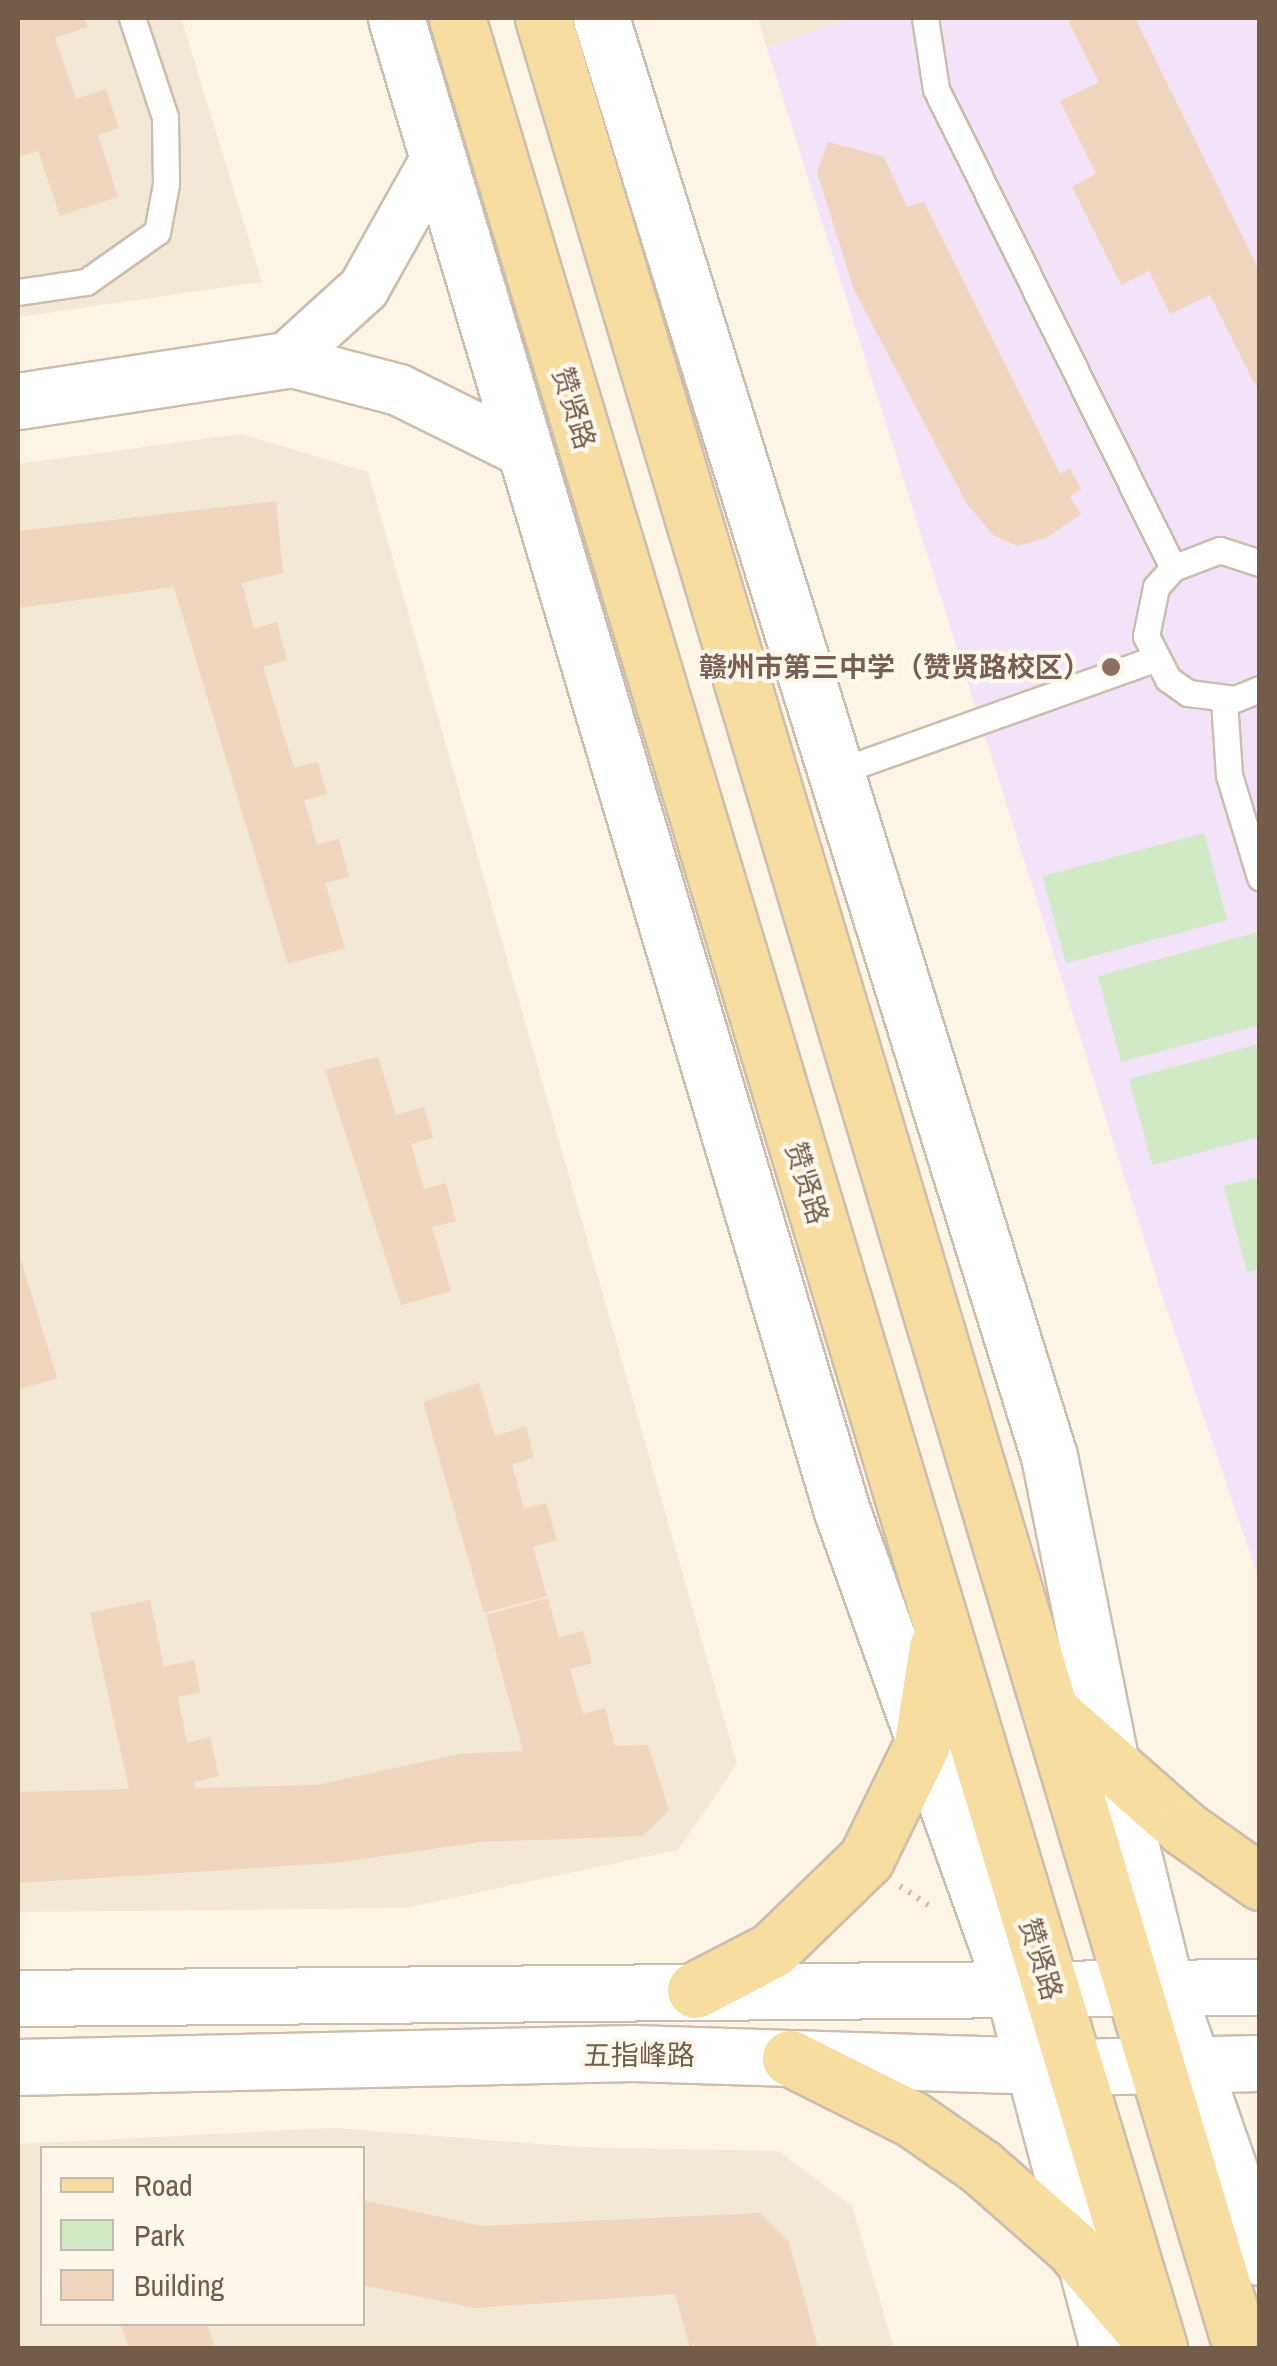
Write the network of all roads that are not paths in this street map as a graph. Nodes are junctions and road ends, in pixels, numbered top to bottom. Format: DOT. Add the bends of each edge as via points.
graph roads {
  1 [pos="132,18"];
  2 [pos="396,18"];
  3 [pos="457,18"];
  4 [pos="543,18"];
  5 [pos="600,18"];
  6 [pos="924,18"];
  7 [pos="438,156"];
  8 [pos="18,292"];
  9 [pos="284,360"];
  10 [pos="18,402"];
  11 [pos="526,454"];
  12 [pos="1260,563"];
  13 [pos="1173,568"];
  14 [pos="1154,660"];
  15 [pos="1260,689"];
  16 [pos="1224,700"];
  17 [pos="834,773"];
  18 [pos="1260,877"];
  19 [pos="937,1619"];
  20 [pos="1052,1711"];
  21 [pos="923,1738"];
  22 [pos="1112,1769"];
  23 [pos="1260,1882"];
  24 [pos="1260,1986"];
  25 [pos="696,1990"];
  26 [pos="1150,1990"];
  27 [pos="1033,1992"];
  28 [pos="18,1998"];
  29 [pos="790,2058"];
  30 [pos="1260,2063"];
  31 [pos="18,2066"];
  32 [pos="1054,2066"];
  33 [pos="1174,2066"];
  34 [pos="1260,2257"];
  35 [pos="1085,2261"];
  36 [pos="1108,2348"];
  37 [pos="1158,2348"];
  38 [pos="1241,2348"];
  1 -- 8 [label="lane" via="165,117 166,184 157,232 86,282"];
  2 -- 7 [label="street"];
  3 -- 19 [label="main road, 赞贤路"];
  4 -- 20 [label="main road"];
  5 -- 17 [label="street"];
  6 -- 13 [label="lane" via="936,90"];
  7 -- 9 [label="street" via="364,288"];
  7 -- 11 [label="street"];
  9 -- 10 [label="street"];
  9 -- 11 [label="street" via="400,390"];
  11 -- 21 [label="street" via="842,1511"];
  12 -- 13 [label="lane" via="1220,550"];
  13 -- 14 [label="lane" via="1147,610"];
  14 -- 16 [label="lane" via="1188,693"];
  14 -- 17 [label="lane"];
  15 -- 16 [label="lane"];
  16 -- 18 [label="lane" via="1229,775"];
  17 -- 22 [label="street" via="1048,1456"];
  19 -- 21 [label="main road"];
  19 -- 27 [label="main road, 赞贤路"];
  20 -- 22 [label="main road"];
  20 -- 26 [label="main road"];
  21 -- 25 [label="main road" via="889,1822 838,1892 772,1950"];
  21 -- 27 [label="street"];
  22 -- 23 [label="main road"];
  22 -- 26 [label="street"];
  24 -- 26 [label="street"];
  25 -- 27 [label="street"];
  25 -- 28 [label="street"];
  26 -- 27 [label="street"];
  26 -- 33 [label="main road"];
  27 -- 32 [label="main road, 赞贤路"];
  29 -- 31 [label="street, 五指峰路" via="633,2053"];
  29 -- 32 [label="street, 五指峰路"];
  29 -- 35 [label="main road" via="852,2086 969,2158"];
  30 -- 33 [label="street, 五指峰路"];
  32 -- 33 [label="street, 五指峰路"];
  32 -- 35 [label="street"];
  32 -- 37 [label="main road, 赞贤路"];
  33 -- 34 [label="street"];
  33 -- 38 [label="main road"];
  35 -- 36 [label="street"];
  35 -- 37 [label="main road"];
}
